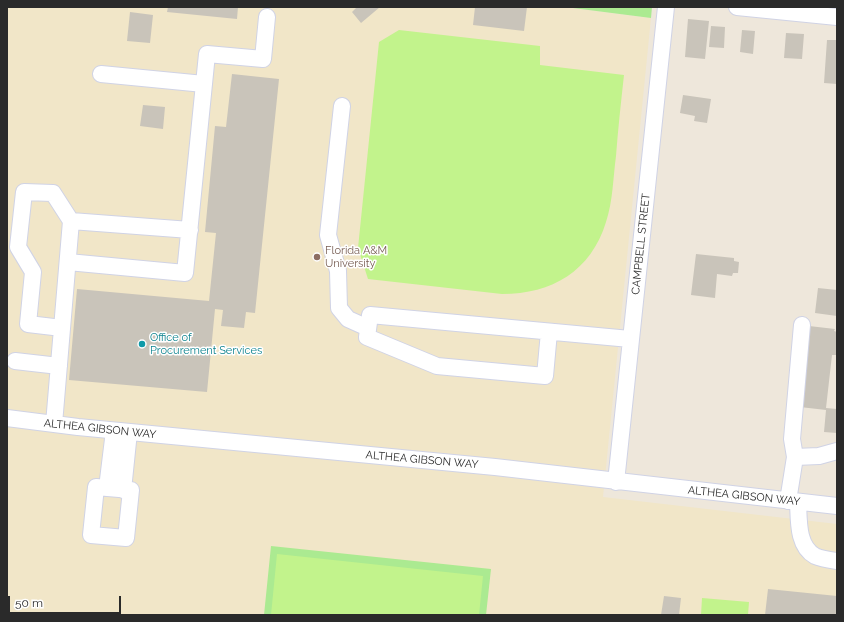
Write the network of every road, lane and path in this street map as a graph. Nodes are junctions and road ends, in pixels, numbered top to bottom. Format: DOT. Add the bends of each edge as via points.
graph roads {
  1 [pos="666,7"];
  2 [pos="737,7"];
  3 [pos="267,17"];
  4 [pos="837,17"];
  5 [pos="101,74"];
  6 [pos="204,84"];
  7 [pos="342,106"];
  8 [pos="71,221"];
  9 [pos="190,230"];
  10 [pos="68,262"];
  11 [pos="802,326"];
  12 [pos="62,328"];
  13 [pos="368,328"];
  14 [pos="549,332"];
  15 [pos="630,339"];
  16 [pos="16,361"];
  17 [pos="59,366"];
  18 [pos="7,418"];
  19 [pos="54,424"];
  20 [pos="122,431"];
  21 [pos="837,450"];
  22 [pos="796,457"];
  23 [pos="616,482"];
  24 [pos="115,489"];
  25 [pos="793,502"];
  26 [pos="837,506"];
  27 [pos="837,561"];
  1 -- 15 [label="street, CAMPBELL STREET"];
  2 -- 4 [label="street"];
  3 -- 6 [label="street" via="263,58 207,54"];
  5 -- 6 [label="street"];
  6 -- 9 [label="street"];
  7 -- 13 [label="street" via="328,235 338,271 339,308 348,319"];
  8 -- 9 [label="street"];
  8 -- 10 [label="street"];
  8 -- 12 [label="street" via="53,193 24,192 18,247 33,272 28,324"];
  9 -- 10 [label="street" via="185,273"];
  10 -- 12 [label="street"];
  11 -- 22 [label="street" via="792,440"];
  12 -- 17 [label="street"];
  13 -- 14 [label="street" via="370,315"];
  13 -- 14 [label="street" via="368,337 437,366 545,376"];
  14 -- 15 [label="street"];
  15 -- 23 [label="street, CAMPBELL STREET"];
  16 -- 17 [label="street"];
  17 -- 19 [label="street"];
  18 -- 19 [label="street, ALTHEA GIBSON WAY"];
  19 -- 20 [label="street, ALTHEA GIBSON WAY"];
  20 -- 23 [label="street, ALTHEA GIBSON WAY" via="495,467"];
  20 -- 24 [label="street"];
  21 -- 22 [label="street" via="819,456"];
  22 -- 25 [label="street"];
  23 -- 25 [label="street, ALTHEA GIBSON WAY"];
  25 -- 26 [label="street, ALTHEA GIBSON WAY"];
  25 -- 27 [label="street" via="804,545 813,555"];
}
